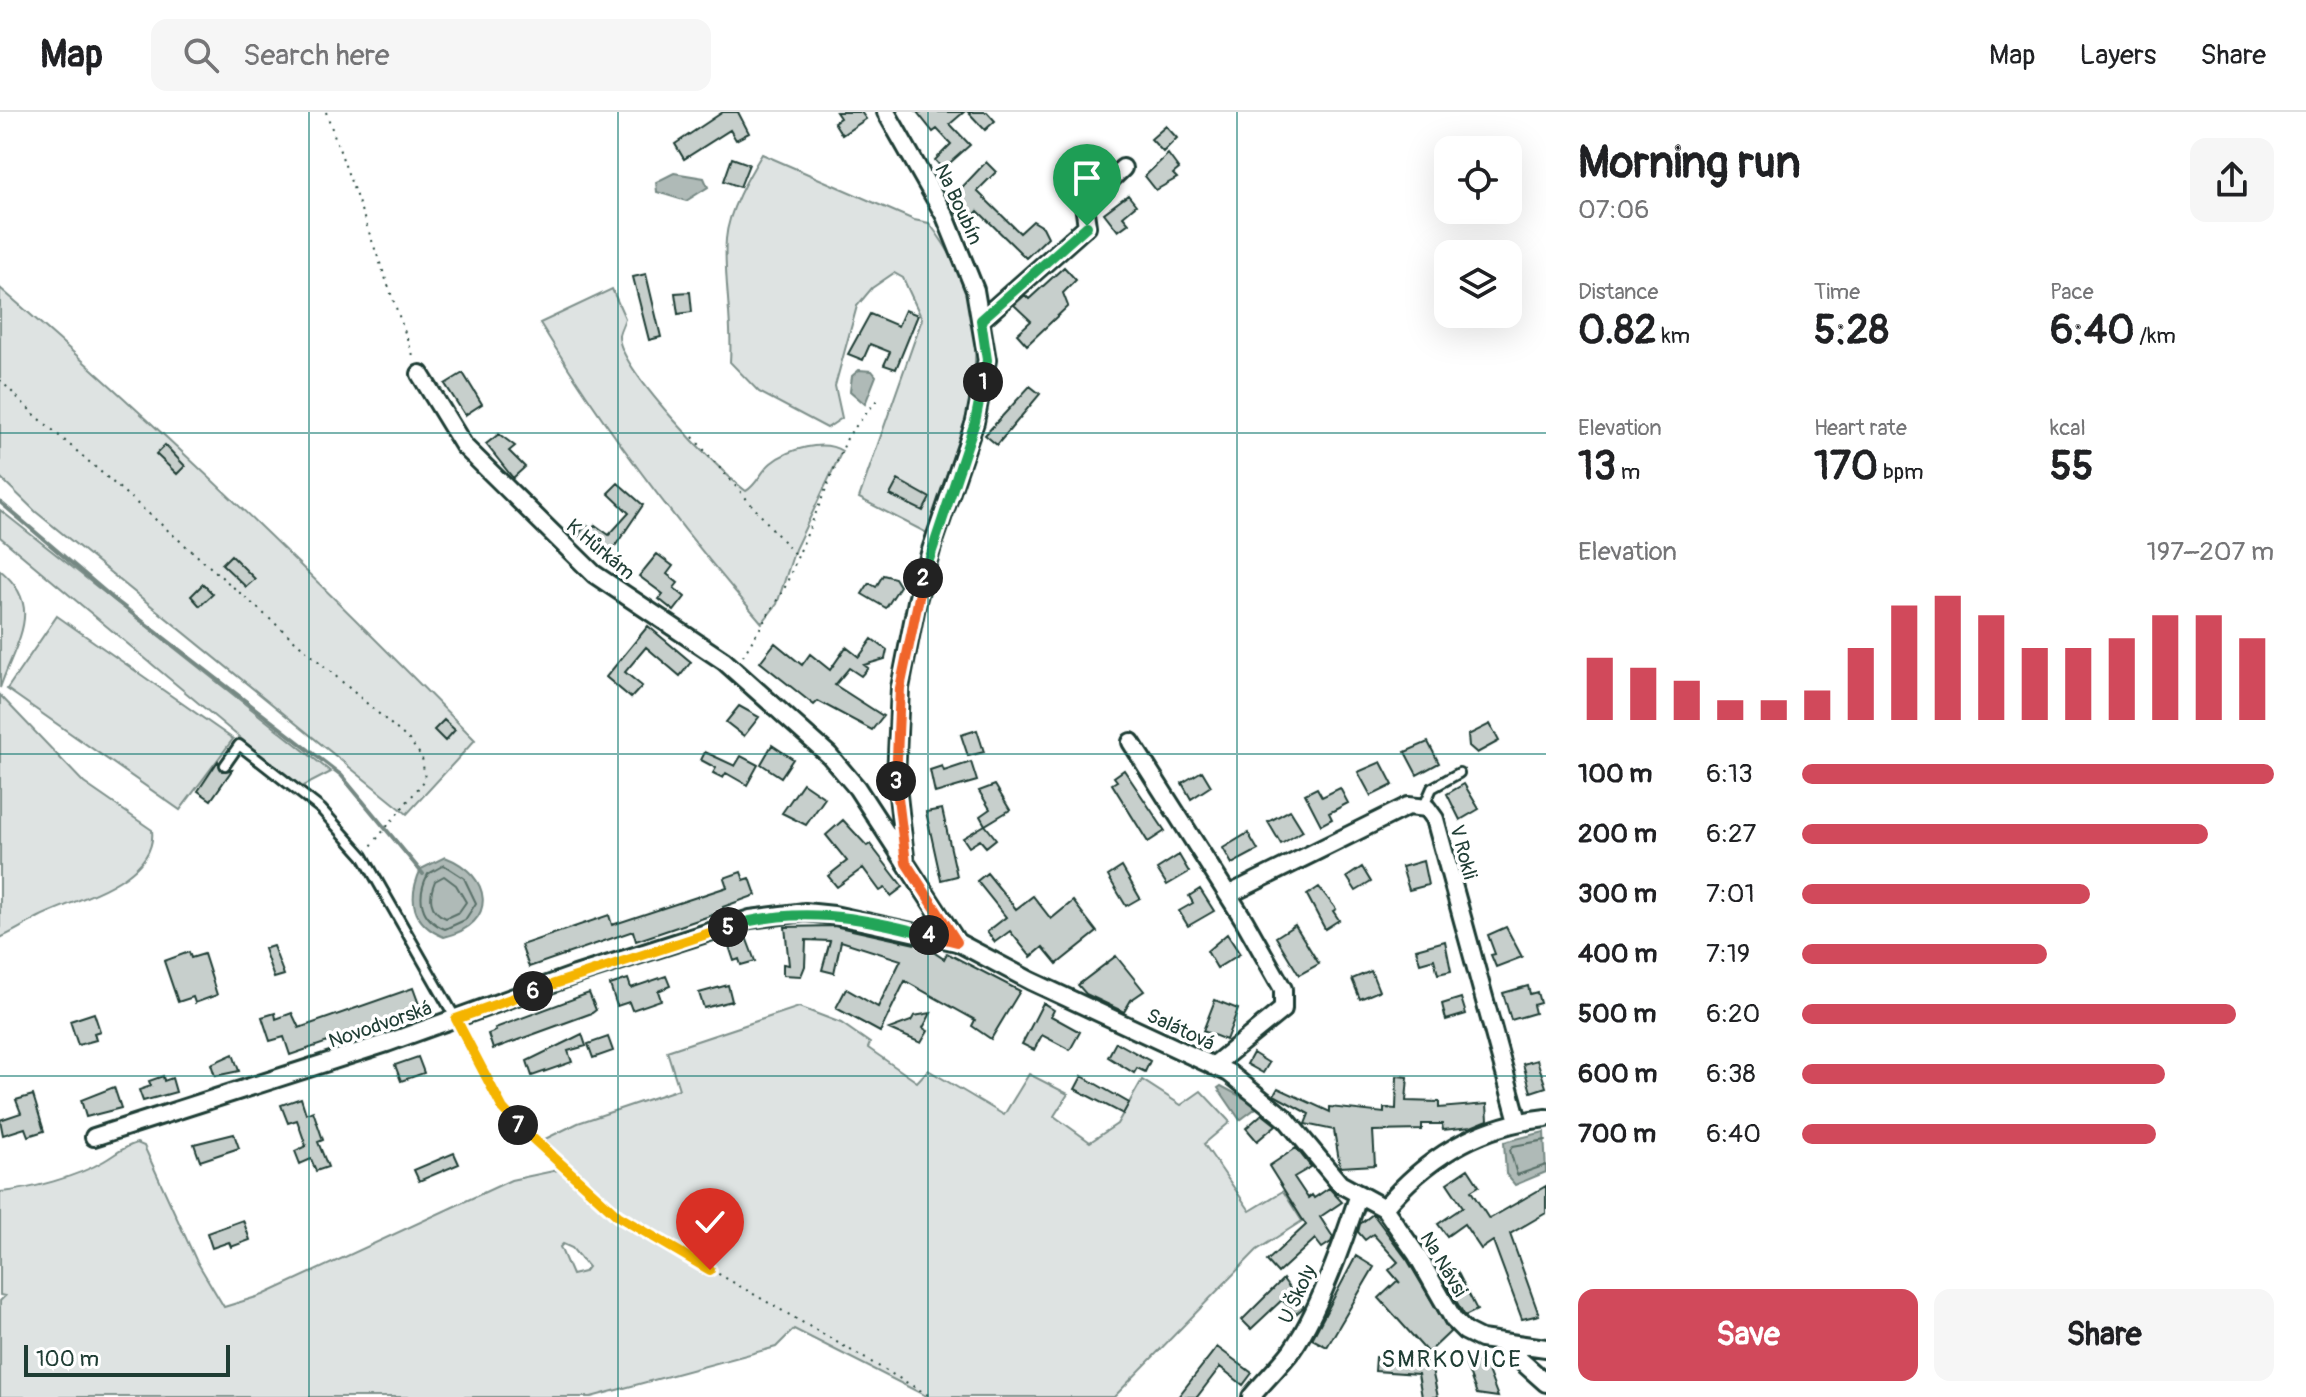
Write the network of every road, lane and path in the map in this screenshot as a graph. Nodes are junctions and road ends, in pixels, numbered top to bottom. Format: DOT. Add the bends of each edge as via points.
graph roads {
  1 [pos="326,112"];
  2 [pos="886,112"];
  3 [pos="1123,168"];
  4 [pos="981,320"];
  5 [pos="420,374"];
  6 [pos="0,380"];
  7 [pos="877,400"];
  8 [pos="693,437"];
  9 [pos="797,557"];
  10 [pos="734,670"];
  11 [pos="1131,742"];
  12 [pos="225,765"];
  13 [pos="1459,773"];
  14 [pos="1424,806"];
  15 [pos="363,856"];
  16 [pos="906,863"];
  17 [pos="1228,895"];
  18 [pos="957,942"];
  19 [pos="456,1019"];
  20 [pos="1213,1066"];
  21 [pos="1546,1118"];
  22 [pos="1518,1121"];
  23 [pos="94,1137"];
  24 [pos="1359,1194"];
  25 [pos="1384,1208"];
  26 [pos="1501,1343"];
  27 [pos="1546,1348"];
  28 [pos="1546,1383"];
  29 [pos="932,1397"];
  30 [pos="1251,1397"];
  1 -- 5 [label="path"];
  2 -- 4 [label="street, Na Boubín" via="945,216 975,290"];
  3 -- 4 [label="street" via="1084,205 1087,226"];
  4 -- 16 [label="street, Na Boubín" via="987,360 975,422 931,550 900,688 896,778"];
  5 -- 10 [label="street, K Hůrkám" via="464,446 594,574"];
  6 -- 15 [label="path" via="409,740 422,757 425,780"];
  7 -- 9 [label="path" via="848,436"];
  8 -- 9 [label="path"];
  9 -- 10 [label="path" via="765,623"];
  10 -- 16 [label="street, K Hůrkám" via="829,755"];
  11 -- 17 [label="street"];
  12 -- 15 [label="lane" via="239,745 321,809"];
  13 -- 14 [label="lane" via="1432,788"];
  14 -- 17 [label="street" via="1408,806"];
  14 -- 22 [label="street, V Rokli" via="1435,819"];
  15 -- 19 [label="lane"];
  16 -- 18 [label="street, K Hůrkám"];
  17 -- 20 [label="street" via="1283,989 1283,1009"];
  18 -- 19 [label="street, Novodvorská" via="834,915 805,912 750,919"];
  18 -- 20 [label="street, Salátová"];
  19 -- 23 [label="street, Novodvorská"];
  19 -- 29 [label="path" via="503,1109 618,1216"];
  20 -- 24 [label="street, Salátová" via="1286,1119 1340,1184"];
  21 -- 22 [label="street"];
  22 -- 25 [label="street" via="1437,1157 1409,1178"];
  24 -- 25 [label="street, Na Návsi"];
  24 -- 30 [label="street, U Školy" via="1308,1323"];
  25 -- 26 [label="street, Na Návsi" via="1454,1320 1481,1339"];
  26 -- 27 [label="street, Na Návsi"];
  26 -- 28 [label="street, Na Návsi"];
}
